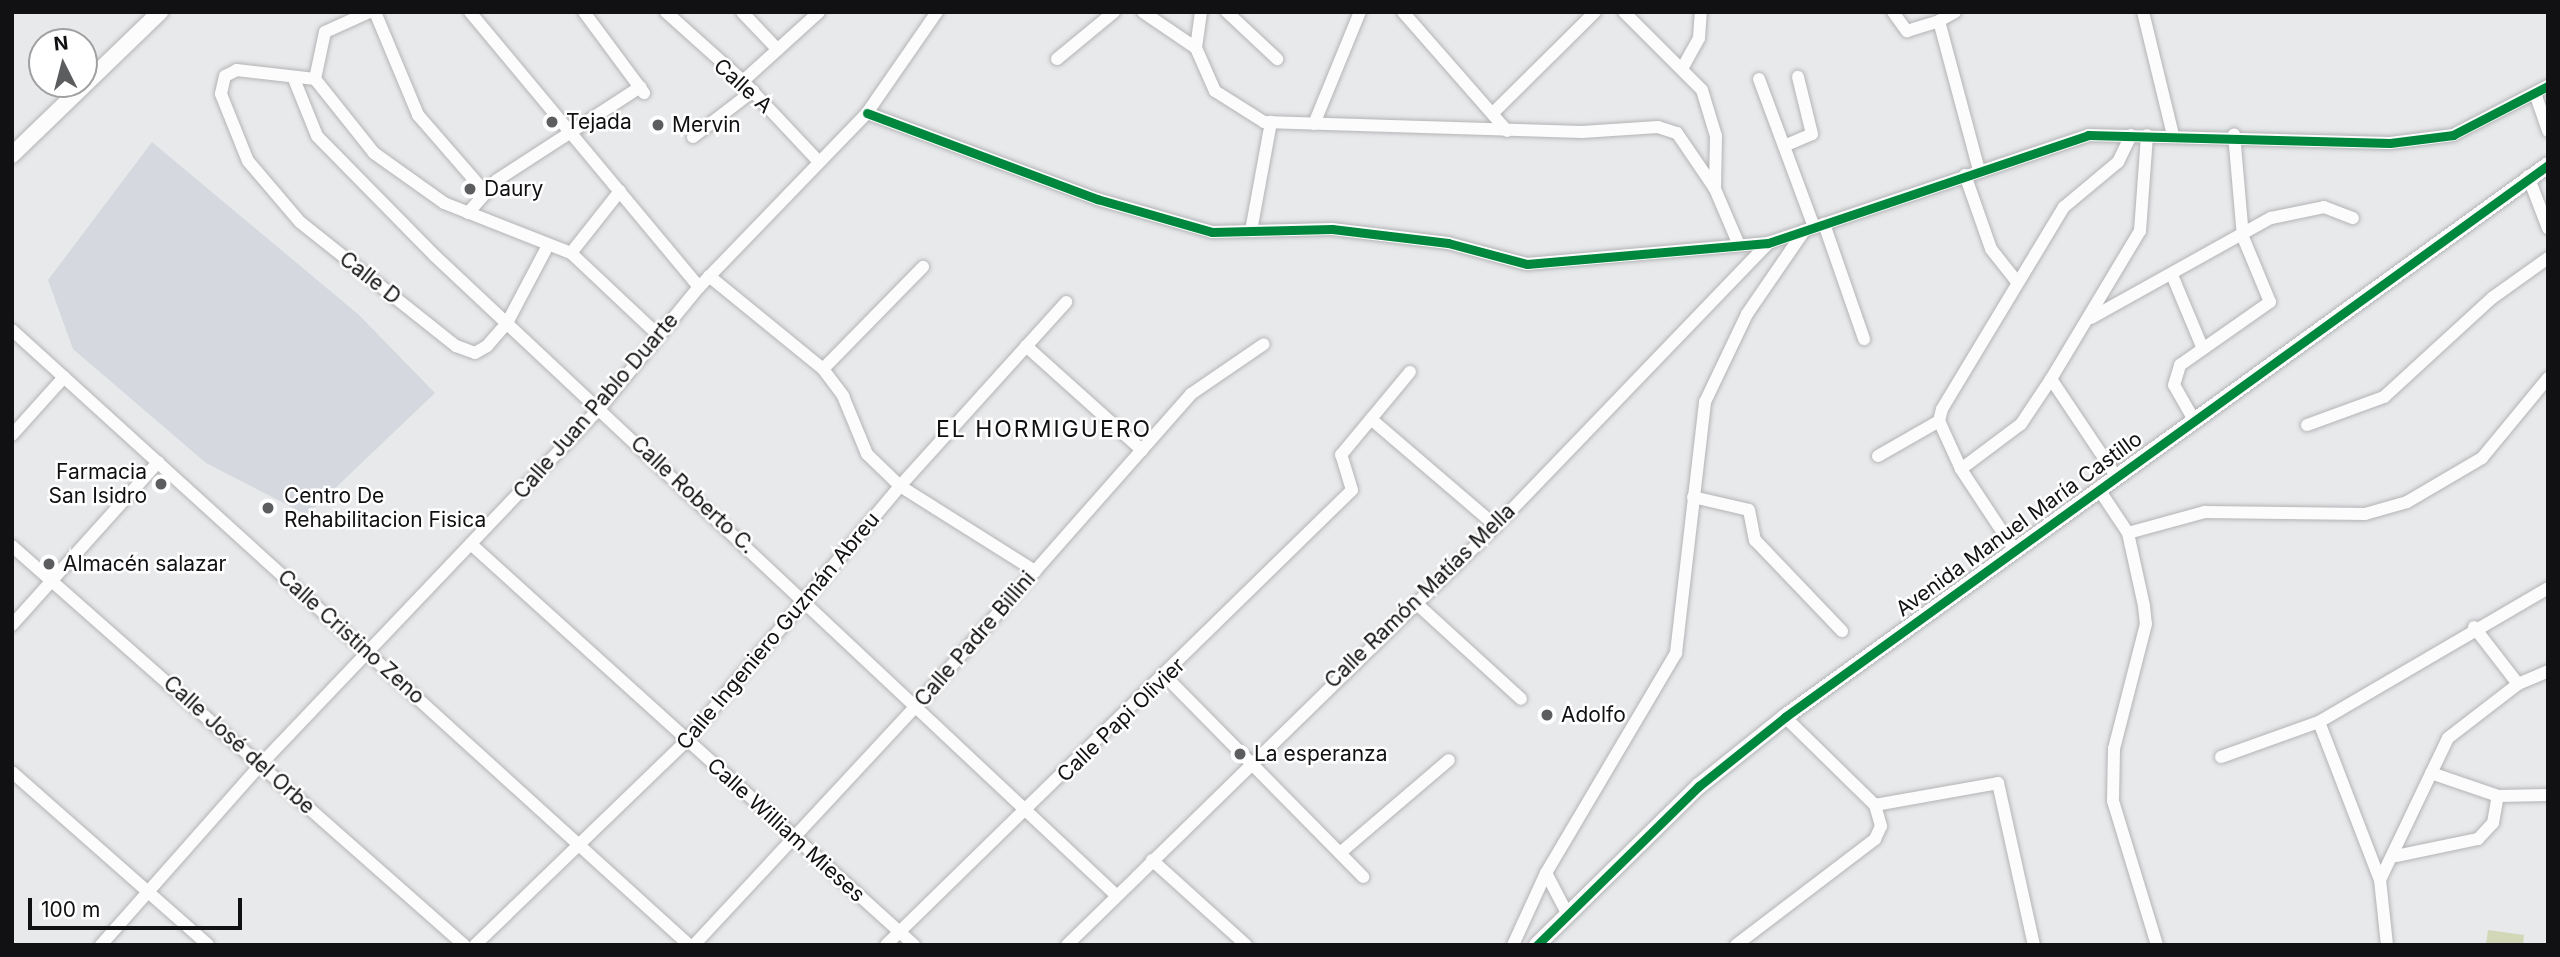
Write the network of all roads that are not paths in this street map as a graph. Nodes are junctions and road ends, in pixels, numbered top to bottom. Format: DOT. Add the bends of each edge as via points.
graph roads {
  1 [pos="160,12"];
  2 [pos="369,12"];
  3 [pos="375,12"];
  4 [pos="470,12"];
  5 [pos="584,12"];
  6 [pos="666,12"];
  7 [pos="742,12"];
  8 [pos="819,12"];
  9 [pos="937,12"];
  10 [pos="1114,12"];
  11 [pos="1143,12"];
  12 [pos="1201,12"];
  13 [pos="1227,12"];
  14 [pos="1360,12"];
  15 [pos="1595,12"];
  16 [pos="1624,12"];
  17 [pos="1701,12"];
  18 [pos="1893,12"];
  19 [pos="1955,12"];
  20 [pos="2143,12"];
  21 [pos="1405,13"];
  22 [pos="1939,21"];
  23 [pos="1196,48"];
  24 [pos="778,50"];
  25 [pos="1057,59"];
  26 [pos="1278,59"];
  27 [pos="1683,67"];
  28 [pos="1798,77"];
  29 [pos="294,79"];
  30 [pos="315,79"];
  31 [pos="1759,79"];
  32 [pos="743,81"];
  33 [pos="2548,86"];
  34 [pos="753,91"];
  35 [pos="2536,96"];
  36 [pos="1495,111"];
  37 [pos="867,113"];
  38 [pos="1271,122"];
  39 [pos="1314,124"];
  40 [pos="1507,131"];
  41 [pos="2548,131"];
  42 [pos="2234,134"];
  43 [pos="2131,135"];
  44 [pos="2147,135"];
  45 [pos="2173,135"];
  46 [pos="569,136"];
  47 [pos="693,136"];
  48 [pos="1784,146"];
  49 [pos="12,155"];
  50 [pos="819,162"];
  51 [pos="2548,164"];
  52 [pos="1979,170"];
  53 [pos="1965,175"];
  54 [pos="2528,176"];
  55 [pos="1714,189"];
  56 [pos="484,191"];
  57 [pos="620,191"];
  58 [pos="468,213"];
  59 [pos="2353,218"];
  60 [pos="1814,227"];
  61 [pos="2548,228"];
  62 [pos="1251,231"];
  63 [pos="2243,237"];
  64 [pos="1768,243"];
  65 [pos="1739,246"];
  66 [pos="547,247"];
  67 [pos="570,253"];
  68 [pos="2548,258"];
  69 [pos="923,267"];
  70 [pos="2172,275"];
  71 [pos="709,276"];
  72 [pos="2018,283"];
  73 [pos="699,287"];
  74 [pos="1066,302"];
  75 [pos="2091,318"];
  76 [pos="507,323"];
  77 [pos="12,330"];
  78 [pos="659,336"];
  79 [pos="1864,339"];
  80 [pos="1264,344"];
  81 [pos="1026,346"];
  82 [pos="2203,349"];
  83 [pos="823,369"];
  84 [pos="1410,372"];
  85 [pos="64,377"];
  86 [pos="2052,379"];
  87 [pos="2548,379"];
  88 [pos="2536,394"];
  89 [pos="2548,404"];
  90 [pos="599,409"];
  91 [pos="1371,418"];
  92 [pos="2194,420"];
  93 [pos="1939,421"];
  94 [pos="2307,425"];
  95 [pos="12,435"];
  96 [pos="1142,450"];
  97 [pos="1878,456"];
  98 [pos="158,462"];
  99 [pos="1961,469"];
  100 [pos="2116,476"];
  101 [pos="900,486"];
  102 [pos="2098,488"];
  103 [pos="1693,497"];
  104 [pos="1496,526"];
  105 [pos="2128,533"];
  106 [pos="472,545"];
  107 [pos="12,546"];
  108 [pos="2013,548"];
  109 [pos="1035,571"];
  110 [pos="51,578"];
  111 [pos="2548,588"];
  112 [pos="808,602"];
  113 [pos="1416,603"];
  114 [pos="12,625"];
  115 [pos="2474,627"];
  116 [pos="1842,631"];
  117 [pos="368,653"];
  118 [pos="2548,671"];
  119 [pos="1166,677"];
  120 [pos="2518,684"];
  121 [pos="1521,699"];
  122 [pos="916,706"];
  123 [pos="1785,717"];
  124 [pos="2319,722"];
  125 [pos="687,740"];
  126 [pos="2221,757"];
  127 [pos="1449,760"];
  128 [pos="1250,762"];
  129 [pos="260,765"];
  130 [pos="12,772"];
  131 [pos="2431,773"];
  132 [pos="2548,795"];
  133 [pos="2498,796"];
  134 [pos="1875,805"];
  135 [pos="1030,809"];
  136 [pos="795,838"];
  137 [pos="582,848"];
  138 [pos="1340,853"];
  139 [pos="2396,856"];
  140 [pos="1152,860"];
  141 [pos="1546,873"];
  142 [pos="1363,877"];
  143 [pos="2380,880"];
  144 [pos="149,893"];
  145 [pos="1116,895"];
  146 [pos="1567,913"];
  147 [pos="900,932"];
  148 [pos="101,945"];
  149 [pos="208,945"];
  150 [pos="464,945"];
  151 [pos="475,945"];
  152 [pos="691,945"];
  153 [pos="886,945"];
  154 [pos="914,945"];
  155 [pos="1067,945"];
  156 [pos="1246,945"];
  157 [pos="1513,945"];
  158 [pos="1537,945"];
  159 [pos="1736,945"];
  160 [pos="2034,945"];
  161 [pos="2157,945"];
  162 [pos="2387,945"];
  1 -- 49 [label="street"];
  2 -- 30 [label="street" via="325,32"];
  3 -- 56 [label="street" via="418,115"];
  4 -- 46 [label="street"];
  5 -- 46 [label="street" via="642,91"];
  6 -- 32 [label="street, Calle A"];
  7 -- 24 [label="street"];
  8 -- 24 [label="street"];
  9 -- 37 [label="street, Calle Juan Pablo Duarte"];
  10 -- 25 [label="street"];
  11 -- 23 [label="street"];
  12 -- 23 [label="street"];
  13 -- 26 [label="street"];
  14 -- 39 [label="street"];
  15 -- 36 [label="street"];
  16 -- 27 [label="street"];
  17 -- 27 [label="street" via="1699,38"];
  18 -- 22 [label="street" via="1907,30"];
  19 -- 22 [label="street"];
  20 -- 45 [label="street"];
  21 -- 36 [label="street"];
  22 -- 52 [label="street"];
  23 -- 38 [label="street" via="1215,91"];
  24 -- 32 [label="street"];
  27 -- 55 [label="street" via="1712,109"];
  28 -- 48 [label="street" via="1812,134"];
  29 -- 30 [label="street"];
  29 -- 76 [label="street, Calle Roberto C." via="317,136"];
  29 -- 76 [label="street, Calle D" via="237,70 225,76 221,94 248,162 300,222 456,346 475,353"];
  30 -- 58 [label="street" via="374,153"];
  31 -- 48 [label="street"];
  32 -- 34 [label="street, Calle A"];
  33 -- 35 [label="street"];
  34 -- 47 [label="street"];
  34 -- 50 [label="street, Calle A"];
  35 -- 41 [label="street"];
  35 -- 42 [label="street" via="2453,135 2390,143"];
  36 -- 40 [label="street"];
  37 -- 50 [label="street, Calle Juan Pablo Duarte"];
  37 -- 62 [label="street" via="1097,199 1212,232"];
  38 -- 39 [label="street"];
  38 -- 62 [label="street"];
  39 -- 40 [label="street"];
  40 -- 55 [label="street" via="1658,127 1677,133"];
  42 -- 45 [label="street"];
  42 -- 63 [label="street"];
  43 -- 44 [label="street"];
  43 -- 52 [label="street" via="2088,135"];
  43 -- 72 [label="street" via="2118,162 2064,207"];
  44 -- 45 [label="street"];
  44 -- 75 [label="street" via="2140,231"];
  46 -- 56 [label="street"];
  46 -- 57 [label="street"];
  48 -- 60 [label="street"];
  50 -- 71 [label="street, Calle Juan Pablo Duarte"];
  51 -- 54 [label="street, Avenida Manuel María Castillo"];
  52 -- 53 [label="street"];
  53 -- 60 [label="street"];
  53 -- 72 [label="street" via="1991,249"];
  54 -- 61 [label="street"];
  54 -- 92 [label="street, Avenida Manuel María Castillo"];
  55 -- 65 [label="street"];
  56 -- 58 [label="street"];
  57 -- 67 [label="street"];
  57 -- 73 [label="street"];
  58 -- 66 [label="street"];
  59 -- 63 [label="street" via="2324,208 2292,211"];
  60 -- 64 [label="street"];
  60 -- 79 [label="street"];
  60 -- 103 [label="street" via="1747,314 1705,402"];
  62 -- 65 [label="street" via="1332,229 1448,243 1527,264"];
  63 -- 70 [label="street"];
  63 -- 82 [label="street" via="2270,302"];
  64 -- 65 [label="street"];
  64 -- 104 [label="street, Calle Ramón Matías Mella"];
  66 -- 67 [label="street"];
  66 -- 76 [label="street, Calle D"];
  67 -- 78 [label="street"];
  68 -- 94 [label="street" via="2492,298 2384,397"];
  69 -- 83 [label="street"];
  70 -- 75 [label="street"];
  70 -- 82 [label="street"];
  71 -- 73 [label="street, Calle Juan Pablo Duarte"];
  71 -- 83 [label="street"];
  72 -- 93 [label="street"];
  73 -- 78 [label="street, Calle Juan Pablo Duarte"];
  74 -- 81 [label="street, Calle Ingeniero Guzmán Abreu"];
  75 -- 86 [label="street"];
  76 -- 90 [label="street, Calle Roberto C."];
  77 -- 85 [label="street, Calle Cristino Zeno"];
  78 -- 90 [label="street, Calle Juan Pablo Duarte"];
  80 -- 96 [label="street, Calle Padre Billini" via="1191,394"];
  81 -- 96 [label="street"];
  81 -- 101 [label="street, Calle Ingeniero Guzmán Abreu"];
  82 -- 92 [label="street" via="2174,375"];
  83 -- 101 [label="street" via="843,396 867,454"];
  84 -- 91 [label="street"];
  85 -- 95 [label="street"];
  85 -- 98 [label="street, Calle Cristino Zeno"];
  86 -- 99 [label="street" via="2021,424"];
  86 -- 100 [label="street"];
  87 -- 88 [label="street"];
  88 -- 89 [label="street"];
  88 -- 105 [label="street" via="2482,458 2407,502 2365,514 2205,512"];
  90 -- 106 [label="street, Calle Juan Pablo Duarte"];
  90 -- 112 [label="street, Calle Roberto C."];
  91 -- 104 [label="street"];
  91 -- 119 [label="street, Calle Papi Olivier" via="1341,455 1352,490"];
  92 -- 100 [label="street, Avenida Manuel María Castillo"];
  93 -- 97 [label="street"];
  93 -- 99 [label="street"];
  96 -- 109 [label="street, Calle Padre Billini"];
  98 -- 110 [label="street"];
  98 -- 117 [label="street, Calle Cristino Zeno"];
  99 -- 108 [label="street"];
  100 -- 102 [label="street, Avenida Manuel María Castillo"];
  101 -- 109 [label="street"];
  101 -- 112 [label="street, Calle Ingeniero Guzmán Abreu"];
  102 -- 105 [label="street"];
  102 -- 108 [label="street, Avenida Manuel María Castillo"];
  103 -- 116 [label="street" via="1749,510 1755,540"];
  103 -- 141 [label="street" via="1676,653"];
  104 -- 113 [label="street, Calle Ramón Matías Mella"];
  105 -- 161 [label="street" via="2146,624 2114,749 2113,801"];
  106 -- 117 [label="street, Calle Juan Pablo Duarte"];
  106 -- 125 [label="street, Calle William Mieses"];
  107 -- 110 [label="street, Calle José del Orbe"];
  108 -- 123 [label="street, Avenida Manuel María Castillo"];
  109 -- 122 [label="street, Calle Padre Billini"];
  110 -- 114 [label="street"];
  110 -- 129 [label="street, Calle José del Orbe"];
  111 -- 115 [label="street"];
  112 -- 122 [label="street, Calle Roberto C."];
  112 -- 125 [label="street, Calle Ingeniero Guzmán Abreu"];
  113 -- 121 [label="street"];
  113 -- 128 [label="street, Calle Ramón Matías Mella"];
  115 -- 120 [label="street"];
  115 -- 124 [label="street"];
  117 -- 129 [label="street, Calle Juan Pablo Duarte"];
  117 -- 137 [label="street, Calle Cristino Zeno"];
  118 -- 120 [label="street"];
  119 -- 128 [label="street"];
  119 -- 135 [label="street, Calle Papi Olivier"];
  120 -- 131 [label="street" via="2448,738"];
  122 -- 135 [label="street, Calle Roberto C."];
  122 -- 136 [label="street, Calle Padre Billini"];
  123 -- 134 [label="street"];
  123 -- 146 [label="street, Avenida Manuel María Castillo" via="1699,786"];
  124 -- 126 [label="street"];
  124 -- 143 [label="street"];
  125 -- 136 [label="street, Calle William Mieses"];
  125 -- 137 [label="street, Calle Ingeniero Guzmán Abreu"];
  127 -- 138 [label="street"];
  128 -- 138 [label="street"];
  128 -- 140 [label="street, Calle Ramón Matías Mella"];
  129 -- 144 [label="street, Calle Juan Pablo Duarte"];
  129 -- 150 [label="street, Calle José del Orbe"];
  130 -- 144 [label="street"];
  131 -- 133 [label="street"];
  131 -- 139 [label="street"];
  132 -- 133 [label="street"];
  133 -- 139 [label="street" via="2493,823 2478,839"];
  134 -- 159 [label="street" via="1879,834"];
  134 -- 160 [label="street" via="1998,783"];
  135 -- 145 [label="street, Calle Roberto C."];
  135 -- 147 [label="street, Calle Papi Olivier"];
  136 -- 147 [label="street, Calle William Mieses"];
  136 -- 152 [label="street, Calle Padre Billini"];
  137 -- 151 [label="street, Calle Ingeniero Guzmán Abreu"];
  137 -- 152 [label="street, Calle Cristino Zeno"];
  138 -- 142 [label="street"];
  139 -- 143 [label="street"];
  140 -- 145 [label="street, Calle Ramón Matías Mella"];
  140 -- 156 [label="street"];
  141 -- 146 [label="street"];
  141 -- 157 [label="street"];
  143 -- 162 [label="street"];
  144 -- 148 [label="street, Calle Juan Pablo Duarte"];
  144 -- 149 [label="street"];
  145 -- 155 [label="street, Calle Ramón Matías Mella"];
  146 -- 158 [label="street, Avenida Manuel María Castillo"];
  147 -- 153 [label="street, Calle Papi Olivier"];
  147 -- 154 [label="street, Calle William Mieses"];
}
